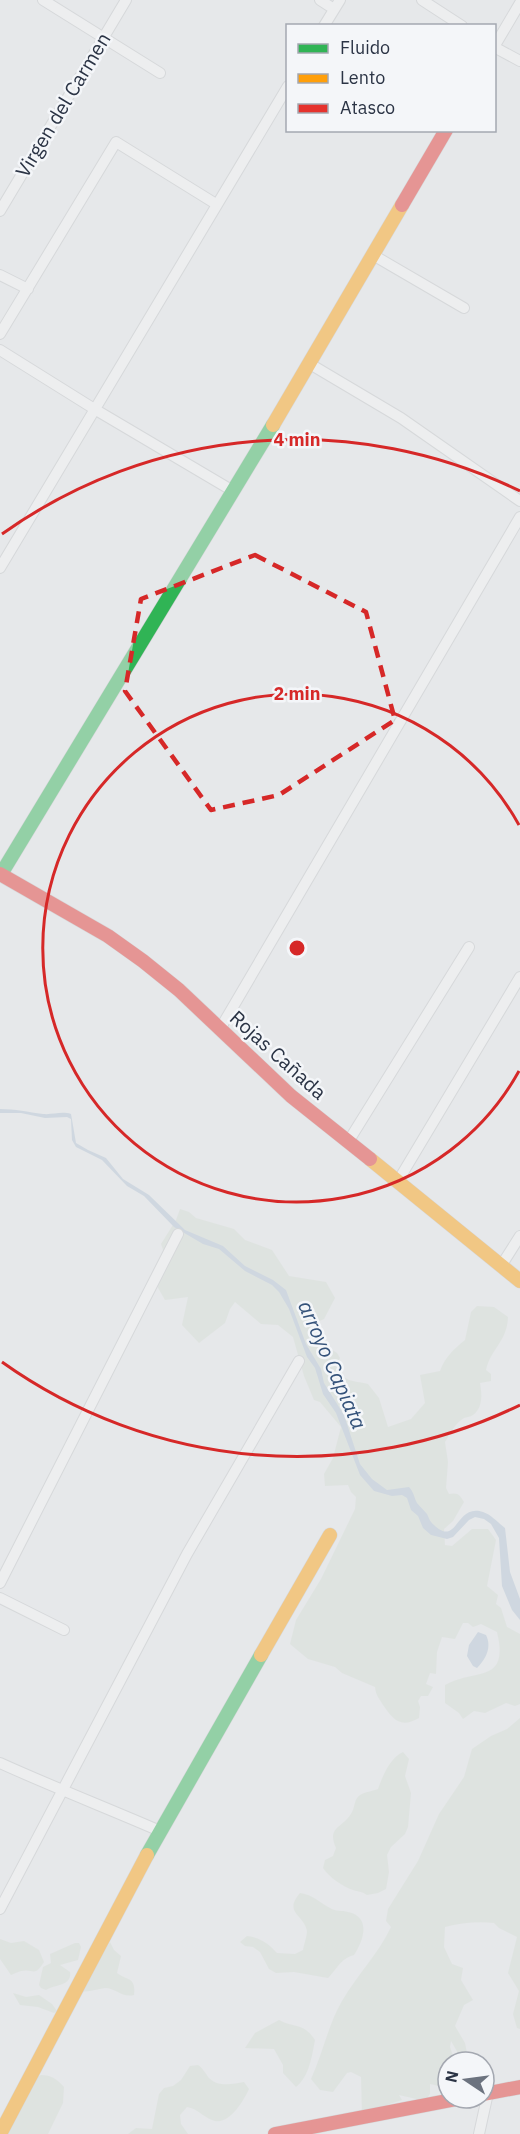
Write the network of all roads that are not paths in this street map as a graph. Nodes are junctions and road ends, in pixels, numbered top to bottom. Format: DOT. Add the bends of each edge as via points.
graph roads {
  1 [pos="43,0"];
  2 [pos="126,0"];
  3 [pos="320,0"];
  4 [pos="422,0"];
  5 [pos="520,3"];
  6 [pos="337,5"];
  7 [pos="325,24"];
  8 [pos="459,24"];
  9 [pos="104,38"];
  10 [pos="496,45"];
  11 [pos="496,48"];
  12 [pos="520,62"];
  13 [pos="160,73"];
  14 [pos="286,89"];
  15 [pos="445,132"];
  16 [pos="216,204"];
  17 [pos="0,211"];
  18 [pos="373,255"];
  19 [pos="0,276"];
  20 [pos="28,289"];
  21 [pos="464,308"];
  22 [pos="0,334"];
  23 [pos="0,350"];
  24 [pos="310,364"];
  25 [pos="96,410"];
  26 [pos="233,491"];
  27 [pos="520,501"];
  28 [pos="520,517"];
  29 [pos="0,568"];
  30 [pos="0,874"];
  31 [pos="469,947"];
  32 [pos="520,977"];
  33 [pos="220,1029"];
  34 [pos="348,1142"];
  35 [pos="398,1181"];
  36 [pos="178,1234"];
  37 [pos="520,1236"];
  38 [pos="501,1266"];
  39 [pos="520,1281"];
  40 [pos="300,1361"];
  41 [pos="330,1535"];
  42 [pos="0,1583"];
  43 [pos="0,1598"];
  44 [pos="63,1630"];
  45 [pos="0,1763"];
  46 [pos="62,1790"];
  47 [pos="160,1831"];
  48 [pos="0,1909"];
  49 [pos="520,2086"];
  50 [pos="496,2092"];
  51 [pos="436,2103"];
  52 [pos="484,2110"];
  53 [pos="0,2134"];
  54 [pos="275,2134"];
  55 [pos="480,2134"];
  1 -- 9 [label="street"];
  2 -- 9 [label="street, Virgen del Carmen"];
  3 -- 6 [label="street"];
  4 -- 8 [label="street"];
  5 -- 10 [label="street"];
  6 -- 7 [label="street"];
  9 -- 13 [label="street"];
  9 -- 17 [label="street, Virgen del Carmen"];
  11 -- 12 [label="street"];
  14 -- 16 [label="street"];
  15 -- 18 [label="street"];
  16 -- 20 [label="street" via="116,142"];
  16 -- 25 [label="street"];
  18 -- 21 [label="street"];
  18 -- 24 [label="street"];
  19 -- 20 [label="street"];
  20 -- 22 [label="street"];
  23 -- 25 [label="street"];
  24 -- 26 [label="street"];
  24 -- 27 [label="street" via="401,418"];
  25 -- 26 [label="street"];
  25 -- 29 [label="street"];
  26 -- 30 [label="street"];
  28 -- 33 [label="street"];
  30 -- 33 [label="street, Rojas Cañada" via="108,936 179,990"];
  31 -- 34 [label="street"];
  32 -- 35 [label="street"];
  33 -- 34 [label="street, Rojas Cañada" via="291,1096"];
  34 -- 35 [label="street, Rojas Cañada"];
  35 -- 38 [label="street, Rojas Cañada"];
  36 -- 42 [label="street"];
  37 -- 38 [label="street"];
  38 -- 39 [label="street, Rojas Cañada"];
  40 -- 46 [label="street" via="187,1554"];
  41 -- 47 [label="street"];
  43 -- 44 [label="street"];
  45 -- 46 [label="street"];
  46 -- 47 [label="street"];
  46 -- 48 [label="street"];
  47 -- 53 [label="street"];
  49 -- 50 [label="street"];
  51 -- 54 [label="street"];
  52 -- 55 [label="street"];
}
